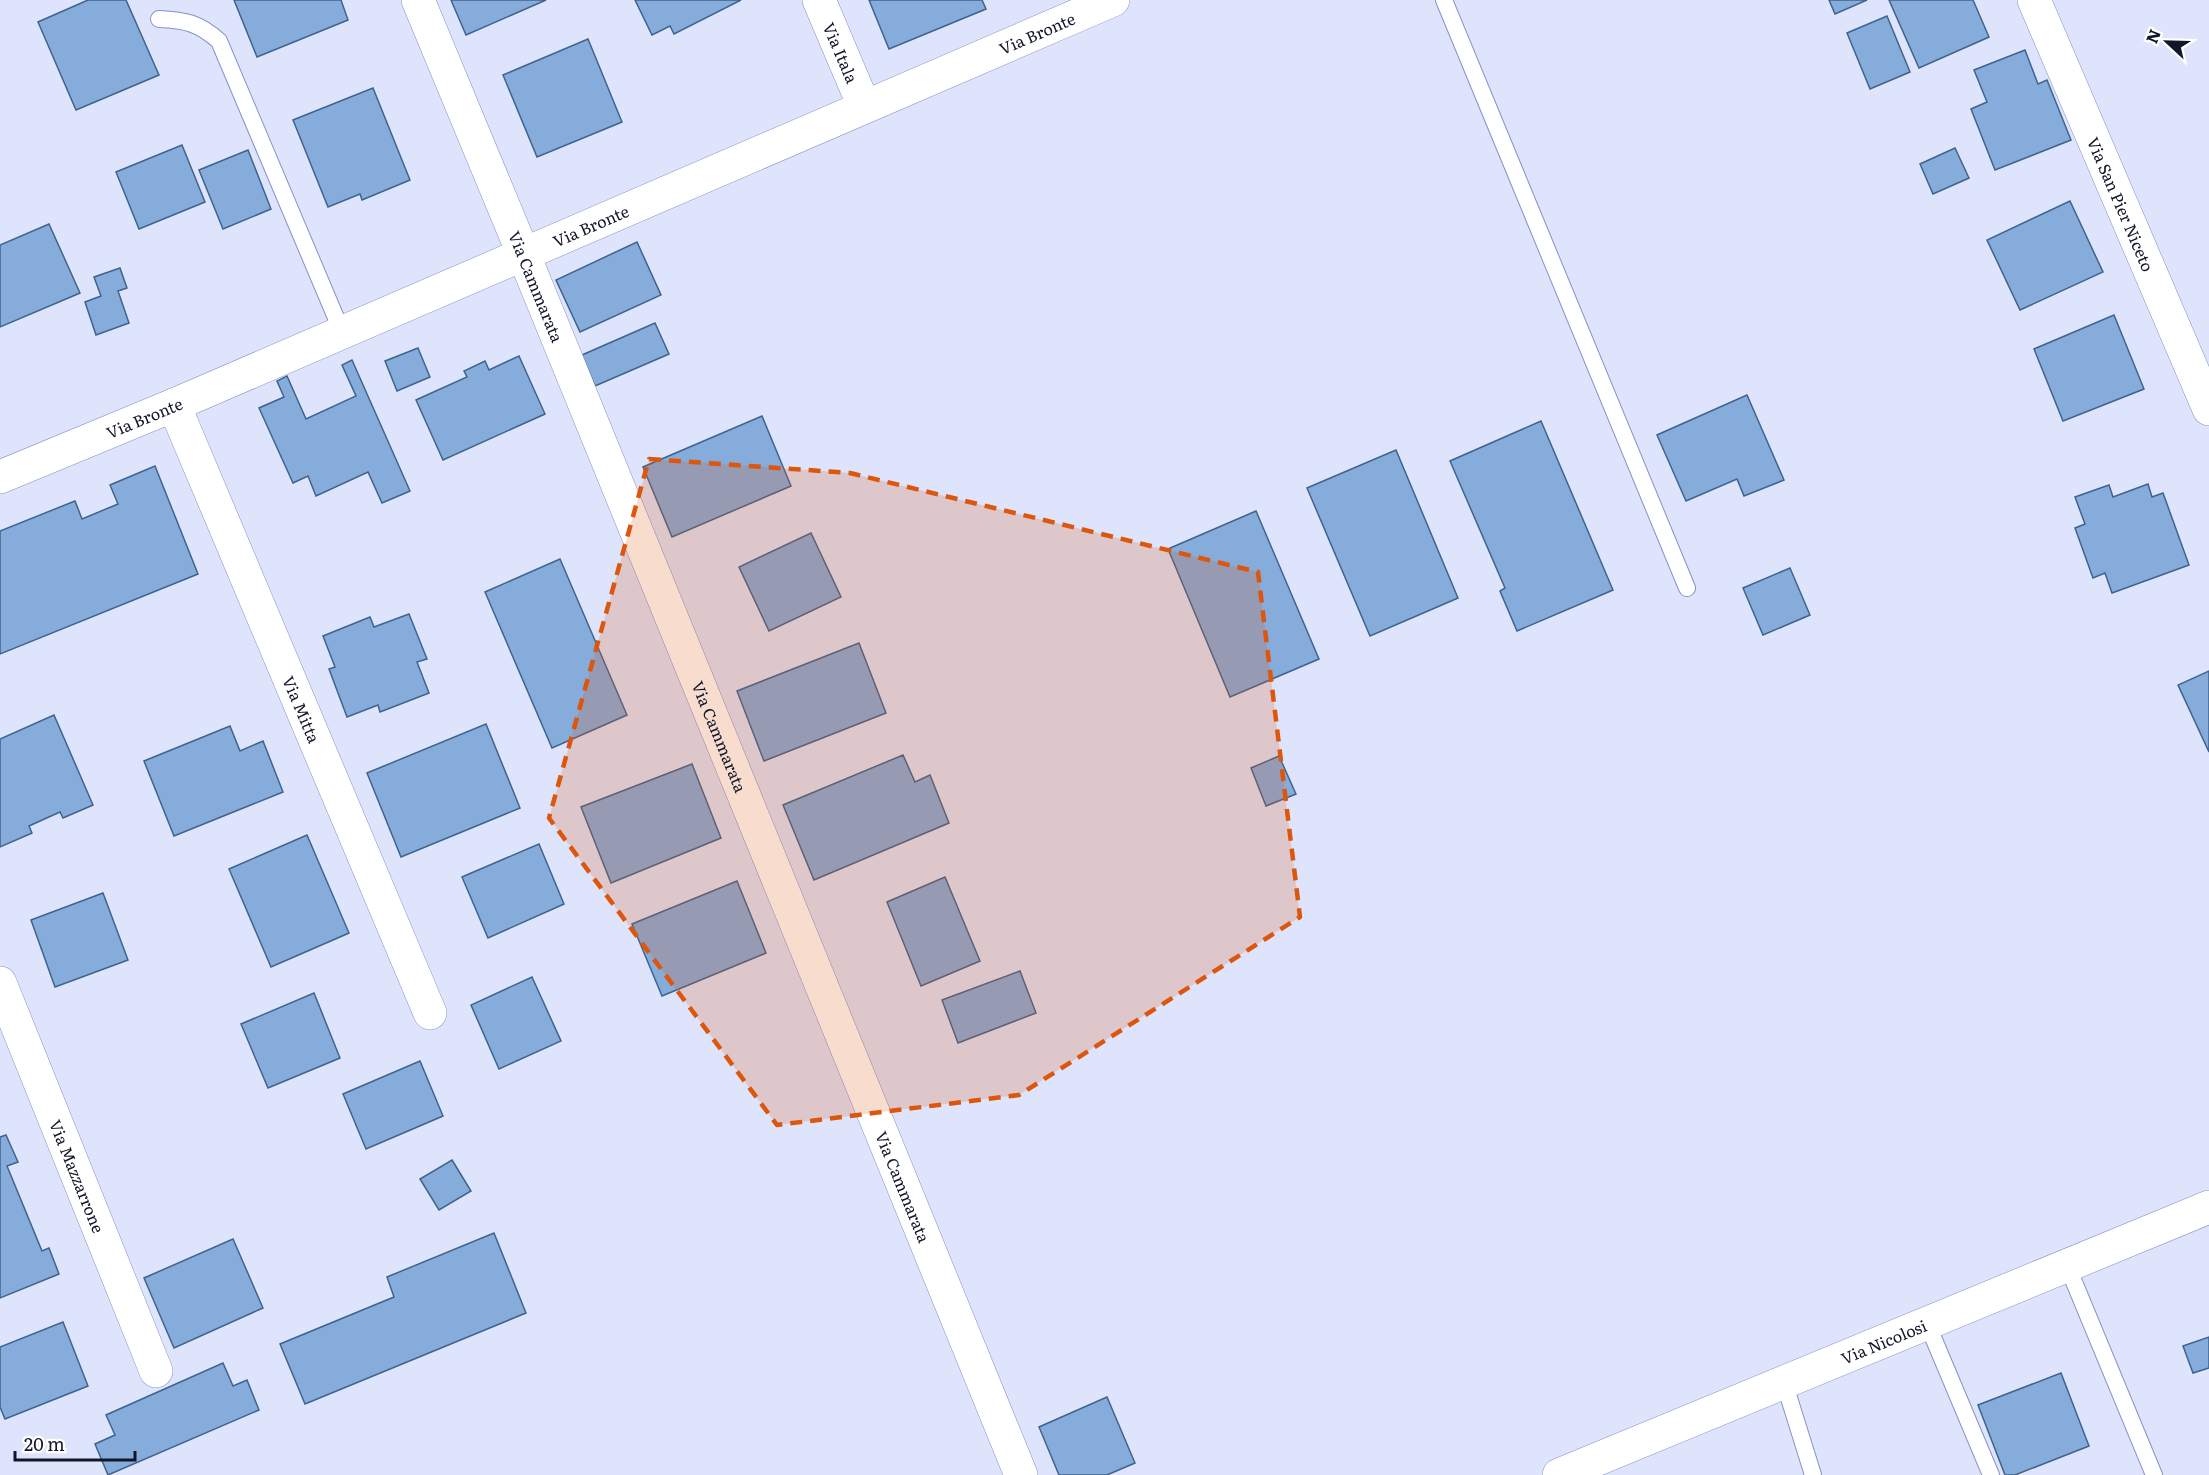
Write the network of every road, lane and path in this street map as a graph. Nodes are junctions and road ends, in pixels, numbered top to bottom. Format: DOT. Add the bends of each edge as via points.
graph roads {
  1 [pos="418,0"];
  2 [pos="819,0"];
  3 [pos="1113,0"];
  4 [pos="1444,0"];
  5 [pos="2034,0"];
  6 [pos="159,19"];
  7 [pos="864,106"];
  8 [pos="523,253"];
  9 [pos="342,332"];
  10 [pos="174,405"];
  11 [pos="2209,409"];
  12 [pos="0,477"];
  13 [pos="1687,588"];
  14 [pos="0,983"];
  15 [pos="430,1012"];
  16 [pos="2209,1206"];
  17 [pos="2067,1265"];
  18 [pos="1927,1323"];
  19 [pos="156,1371"];
  20 [pos="1784,1382"];
  21 [pos="1021,1475"];
  22 [pos="1559,1475"];
  23 [pos="1813,1475"];
  24 [pos="1991,1475"];
  25 [pos="2154,1475"];
  1 -- 8 [label="street, Via Cammarata"];
  2 -- 7 [label="street, Via Itala"];
  3 -- 7 [label="street, Via Bronte"];
  4 -- 13 [label="lane"];
  5 -- 11 [label="street, Via San Pier Niceto"];
  6 -- 9 [label="lane" via="184,20 207,30 219,41"];
  7 -- 8 [label="street, Via Bronte"];
  8 -- 9 [label="street, Via Bronte"];
  8 -- 21 [label="street, Via Cammarata"];
  9 -- 10 [label="street, Via Bronte"];
  10 -- 12 [label="street, Via Bronte"];
  10 -- 15 [label="street, Via Mitta"];
  14 -- 19 [label="street, Via Mazzarrone"];
  16 -- 17 [label="street, Via Nicolosi"];
  17 -- 18 [label="street, Via Nicolosi"];
  17 -- 25 [label="lane"];
  18 -- 20 [label="street, Via Nicolosi"];
  18 -- 24 [label="lane"];
  20 -- 22 [label="street, Via Nicolosi"];
  20 -- 23 [label="lane"];
}
